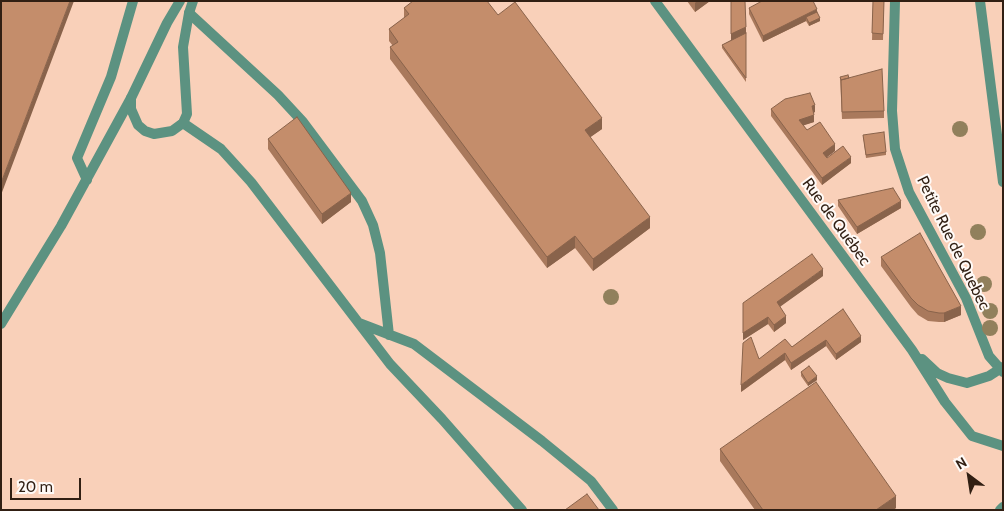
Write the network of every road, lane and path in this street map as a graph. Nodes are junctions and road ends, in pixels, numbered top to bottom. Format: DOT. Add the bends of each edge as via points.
graph roads {
  1 [pos="133,1"];
  2 [pos="180,1"];
  3 [pos="193,1"];
  4 [pos="655,1"];
  5 [pos="895,1"];
  6 [pos="980,1"];
  7 [pos="189,13"];
  8 [pos="131,98"];
  9 [pos="183,123"];
  10 [pos="87,180"];
  11 [pos="1003,182"];
  12 [pos="358,323"];
  13 [pos="1,324"];
  14 [pos="389,335"];
  15 [pos="912,350"];
  16 [pos="1002,369"];
  17 [pos="1003,446"];
  18 [pos="1003,507"];
  19 [pos="522,510"];
  20 [pos="613,510"];
  21 [pos="1000,510"];
  1 -- 10 [label="street" via="110,77 77,158"];
  2 -- 8 [label="street"];
  3 -- 7 [label="street"];
  4 -- 15 [label="street, Rue de Québec"];
  5 -- 16 [label="street, Petite Rue de Quebec" via="892,110 895,149 909,192 966,298 989,356"];
  6 -- 11 [label="street"];
  7 -- 9 [label="street" via="183,47 187,114"];
  7 -- 14 [label="street" via="303,122 362,201 380,252"];
  8 -- 9 [label="street" via="134,117 145,131 164,134"];
  8 -- 10 [label="street"];
  9 -- 12 [label="street" via="221,149 251,182"];
  10 -- 13 [label="street"];
  12 -- 14 [label="street"];
  12 -- 19 [label="street" via="390,364"];
  14 -- 20 [label="street" via="414,344 542,441 591,482"];
  15 -- 16 [label="street" via="937,372 967,383"];
  15 -- 17 [label="street, Rue de Québec" via="945,402 972,436"];
  18 -- 21 [label="street"];
}
